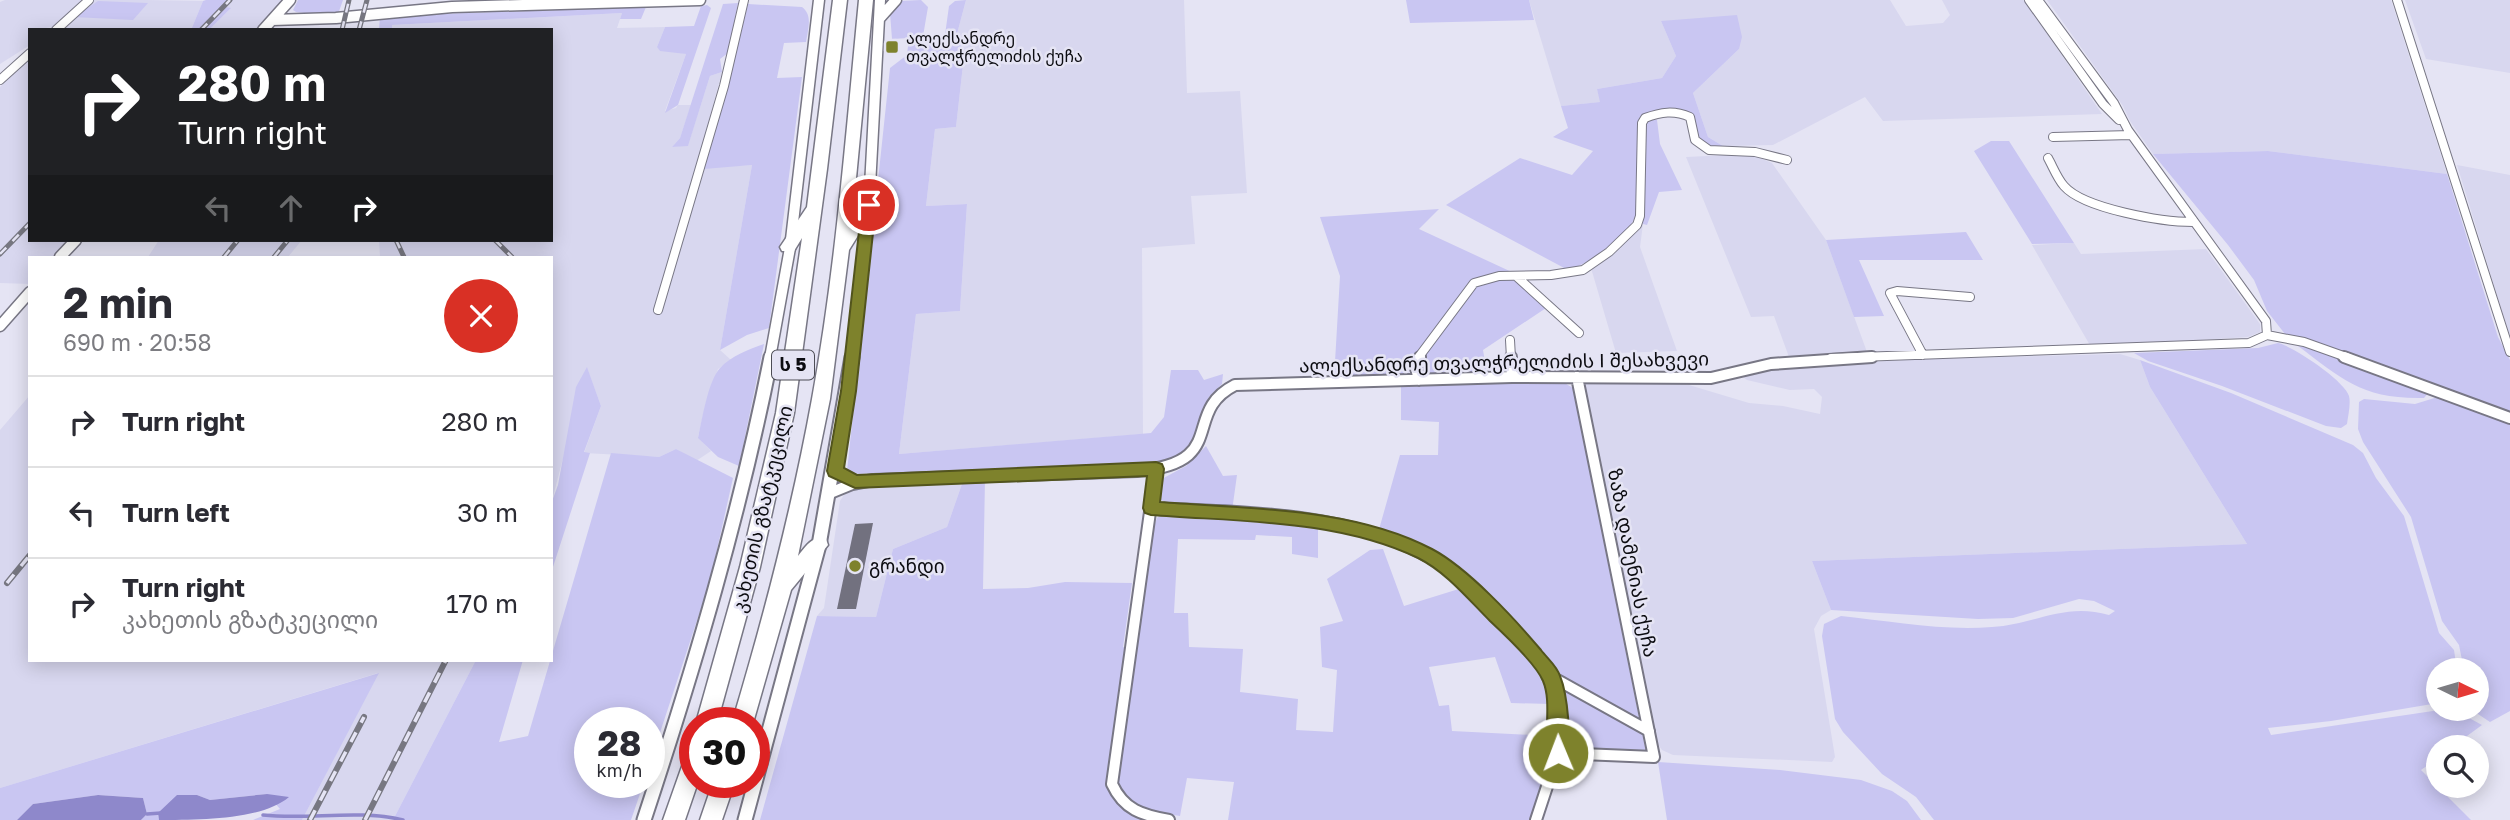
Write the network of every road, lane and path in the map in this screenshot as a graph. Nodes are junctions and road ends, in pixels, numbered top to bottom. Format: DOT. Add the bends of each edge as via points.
graph roads {
  1 [pos="89,0"];
  2 [pos="290,0"];
  3 [pos="700,0"];
  4 [pos="744,0"];
  5 [pos="819,0"];
  6 [pos="840,0"];
  7 [pos="866,0"];
  8 [pos="880,0"];
  9 [pos="896,0"];
  10 [pos="2029,0"];
  11 [pos="2038,0"];
  12 [pos="2397,0"];
  13 [pos="878,19"];
  14 [pos="272,20"];
  15 [pos="58,28"];
  16 [pos="266,28"];
  17 [pos="2065,52"];
  18 [pos="2078,52"];
  19 [pos="28,55"];
  20 [pos="0,80"];
  21 [pos="2125,125"];
  22 [pos="2131,135"];
  23 [pos="2053,137"];
  24 [pos="2048,158"];
  25 [pos="1787,160"];
  26 [pos="869,205"];
  27 [pos="814,208"];
  28 [pos="2193,222"];
  29 [pos="74,242"];
  30 [pos="788,247"];
  31 [pos="841,252"];
  32 [pos="61,256"];
  33 [pos="1516,276"];
  34 [pos="28,294"];
  35 [pos="1970,297"];
  36 [pos="658,310"];
  37 [pos="0,326"];
  38 [pos="1579,333"];
  39 [pos="2267,335"];
  40 [pos="1510,340"];
  41 [pos="2510,352"];
  42 [pos="1923,355"];
  43 [pos="1512,377"];
  44 [pos="1577,377"];
  45 [pos="1419,380"];
  46 [pos="2510,418"];
  47 [pos="1156,469"];
  48 [pos="835,471"];
  49 [pos="855,481"];
  50 [pos="830,493"];
  51 [pos="1151,508"];
  52 [pos="819,545"];
  53 [pos="782,587"];
  54 [pos="1552,677"];
  55 [pos="711,707"];
  56 [pos="747,707"];
  57 [pos="1649,731"];
  58 [pos="1558,753"];
  59 [pos="682,798"];
  60 [pos="719,798"];
  61 [pos="644,820"];
  62 [pos="674,820"];
  63 [pos="711,820"];
  64 [pos="745,820"];
  65 [pos="1169,820"];
  66 [pos="1536,820"];
  1 -- 15 [label="street"];
  2 -- 14 [label="street"];
  3 -- 14 [label="street" via="440,7"];
  4 -- 36 [label="street" via="724,86"];
  5 -- 30 [label="street, კახეთის გზატკეცილი"];
  6 -- 27 [label="highway, კახეთის გზატკეცილი / ს 5"];
  7 -- 31 [label="highway, კახეთის გზატკეცილი / ს 5"];
  8 -- 13 [label="street"];
  9 -- 13 [label="street"];
  10 -- 17 [label="street"];
  11 -- 18 [label="street"];
  12 -- 41 [label="street"];
  13 -- 26 [label="street"];
  14 -- 16 [label="street"];
  17 -- 18 [label="street"];
  17 -- 21 [label="street"];
  18 -- 21 [label="street"];
  19 -- 20 [label="street"];
  21 -- 22 [label="street"];
  22 -- 23 [label="street"];
  22 -- 28 [label="street"];
  24 -- 28 [label="street" via="2066,187 2091,201 2169,222"];
  25 -- 33 [label="street" via="1703,149 1691,133 1690,117 1675,112 1654,114 1642,123 1637,225 1583,270"];
  26 -- 31 [label="highway"];
  26 -- 48 [label="street"];
  27 -- 30 [label="highway"];
  27 -- 55 [label="highway, კახეთის გზატკეცილი / ს 5" via="785,413 750,568"];
  28 -- 39 [label="street" via="2266,321"];
  29 -- 32 [label="street"];
  30 -- 61 [label="street, კახეთის გზატკეცილი" via="776,329 741,493 713,600"];
  31 -- 53 [label="highway, კახეთის გზატკეცილი / ს 5" via="821,399"];
  33 -- 38 [label="street"];
  33 -- 45 [label="street" via="1474,283 1418,359"];
  34 -- 37 [label="street"];
  35 -- 42 [label="street" via="1890,293"];
  39 -- 42 [label="street, ალექსანდრე თვალჭრელიძის I შესახვევი" via="2249,343"];
  39 -- 46 [label="street" via="2304,342"];
  40 -- 43 [label="street"];
  42 -- 44 [label="street, ალექსანდრე თვალჭრელიძის I შესახვევი" via="1771,364 1711,378"];
  43 -- 44 [label="street, ალექსანდრე თვალჭრელიძის I შესახვევი"];
  43 -- 45 [label="street, ალექსანდრე თვალჭრელიძის I შესახვევი"];
  44 -- 57 [label="street, ზაზა დამენიას ქუჩა"];
  45 -- 47 [label="street, ალექსანდრე თვალჭრელიძის I შესახვევი" via="1224,388 1210,407 1196,450 1176,464"];
  47 -- 49 [label="street, ალექსანდრე თვალჭრელიძის I შესახვევი"];
  47 -- 51 [label="street"];
  48 -- 49 [label="street, ალექსანდრე თვალჭრელიძის I შესახვევი"];
  48 -- 50 [label="street"];
  49 -- 50 [label="street, ალექსანდრე თვალჭრელიძის I შესახვევი"];
  50 -- 52 [label="street"];
  51 -- 54 [label="street" via="1313,521 1382,537 1424,554 1449,569 1518,636"];
  51 -- 65 [label="street" via="1112,785 1119,802 1139,815"];
  52 -- 53 [label="highway"];
  52 -- 64 [label="street"];
  53 -- 56 [label="highway, კახეთის გზატკეცილი / ს 5"];
  54 -- 57 [label="street"];
  54 -- 58 [label="street"];
  57 -- 58 [label="street, ზაზა დამენიას ქუჩა" via="1654,757"];
  58 -- 66 [label="street"];
  59 -- 62 [label="highway"];
  60 -- 63 [label="highway"];
}
